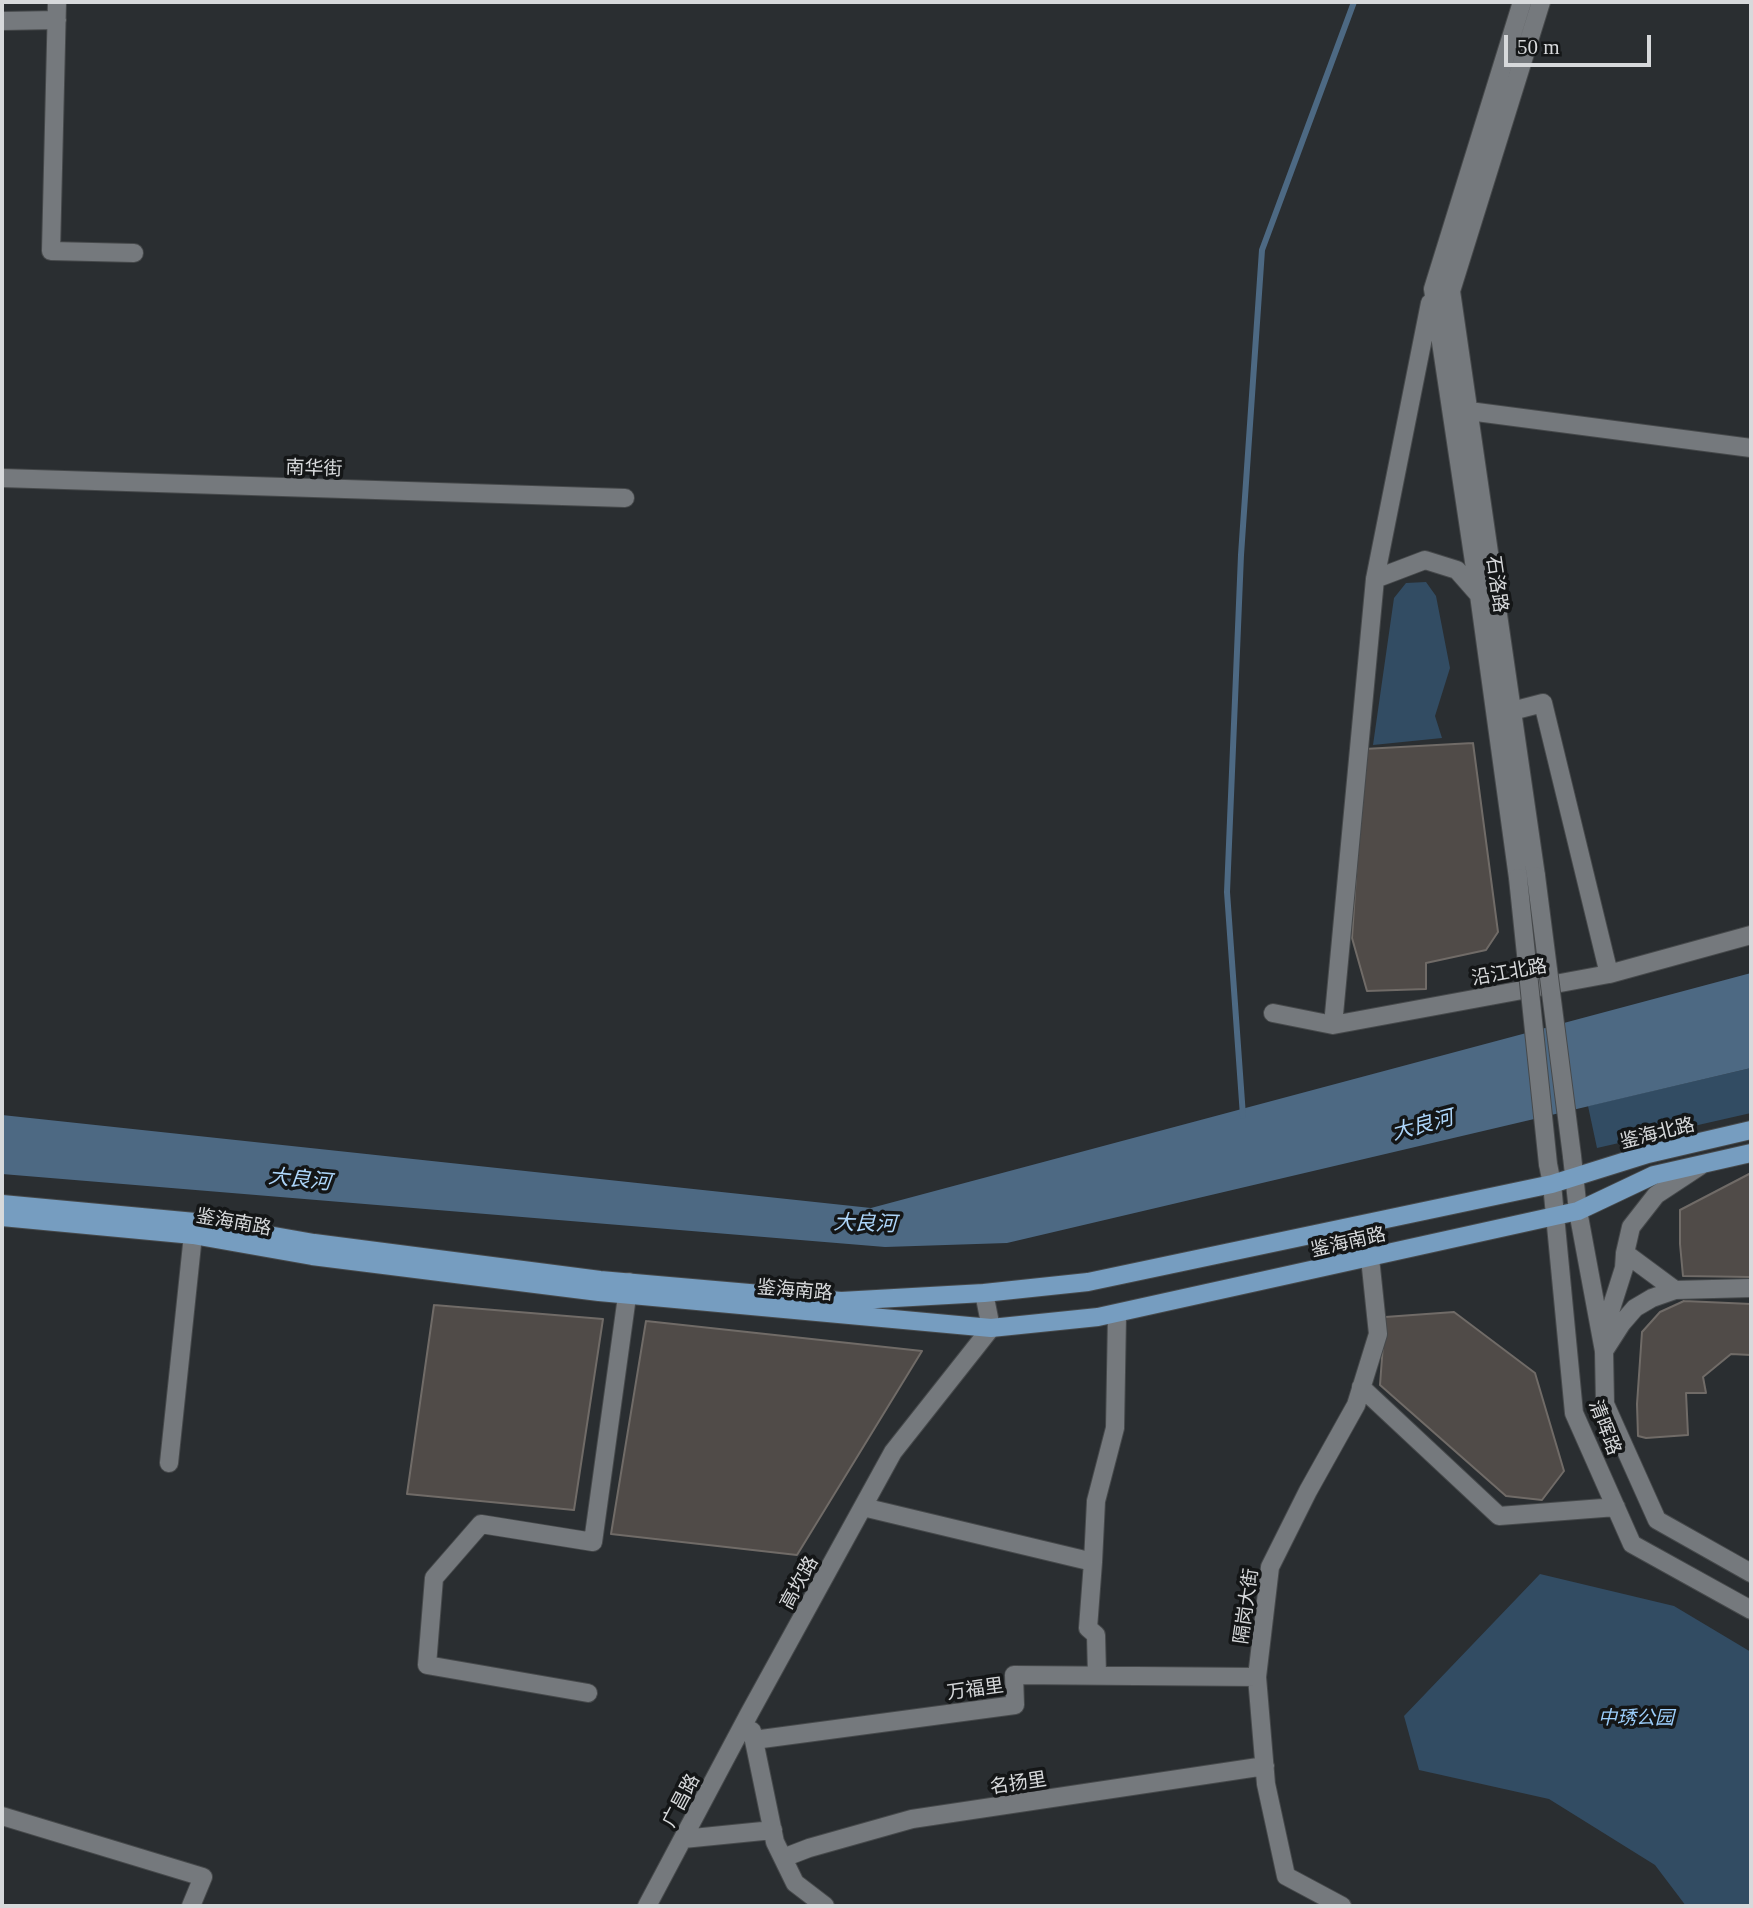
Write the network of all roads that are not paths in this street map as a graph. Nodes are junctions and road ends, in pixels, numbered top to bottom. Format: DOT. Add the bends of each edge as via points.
graph roads {
  1 [pos="57,2"];
  2 [pos="1522,2"];
  3 [pos="1541,2"];
  4 [pos="57,20"];
  5 [pos="2,21"];
  6 [pos="134,253"];
  7 [pos="1433,289"];
  8 [pos="1469,411"];
  9 [pos="1751,448"];
  10 [pos="2,478"];
  11 [pos="625,498"];
  12 [pos="1375,579"];
  13 [pos="1479,595"];
  14 [pos="1512,711"];
  15 [pos="1527,877"];
  16 [pos="1751,934"];
  17 [pos="1609,974"];
  18 [pos="1273,1013"];
  19 [pos="1333,1025"];
  20 [pos="1751,1130"];
  21 [pos="1751,1153"];
  22 [pos="1703,1164"];
  23 [pos="1573,1177"];
  24 [pos="1552,1184"];
  25 [pos="2,1204"];
  26 [pos="1578,1211"];
  27 [pos="1555,1216"];
  28 [pos="2,1217"];
  29 [pos="193,1235"];
  30 [pos="1625,1253"];
  31 [pos="1370,1258"];
  32 [pos="1751,1288"];
  33 [pos="629,1289"];
  34 [pos="1675,1290"];
  35 [pos="984,1293"];
  36 [pos="1117,1316"];
  37 [pos="990,1328"];
  38 [pos="1603,1344"];
  39 [pos="1361,1387"];
  40 [pos="169,1463"];
  41 [pos="863,1507"];
  42 [pos="1616,1507"];
  43 [pos="1093,1562"];
  44 [pos="1751,1573"];
  45 [pos="1751,1610"];
  46 [pos="1097,1675"];
  47 [pos="1257,1676"];
  48 [pos="588,1693"];
  49 [pos="749,1714"];
  50 [pos="754,1740"];
  51 [pos="1265,1766"];
  52 [pos="2,1816"];
  53 [pos="773,1830"];
  54 [pos="683,1839"];
  55 [pos="783,1858"];
  56 [pos="191,1906"];
  57 [pos="647,1906"];
  58 [pos="825,1906"];
  59 [pos="1342,1906"];
  1 -- 4 [label="street"];
  2 -- 7 [label="street, 石洛路"];
  3 -- 8 [label="street, 石洛路" via="1451,290"];
  4 -- 5 [label="street"];
  4 -- 6 [label="street" via="51,251"];
  7 -- 12 [label="street"];
  7 -- 13 [label="street, 石洛路"];
  8 -- 9 [label="street"];
  8 -- 14 [label="street, 石洛路"];
  10 -- 11 [label="street, 南华街"];
  12 -- 13 [label="street" via="1426,560 1457,570"];
  12 -- 19 [label="street"];
  13 -- 15 [label="street, 石洛路"];
  14 -- 15 [label="street, 石洛路"];
  14 -- 17 [label="street" via="1543,703"];
  15 -- 23 [label="street, 石洛路, bridge"];
  15 -- 24 [label="street, 石洛路, bridge"];
  16 -- 17 [label="street, 沿江北路"];
  17 -- 19 [label="street, 沿江北路"];
  18 -- 19 [label="street, 沿江北路"];
  20 -- 23 [label="main road, 鉴海北路"];
  21 -- 22 [label="main road"];
  22 -- 26 [label="main road" via="1654,1175"];
  22 -- 30 [label="street" via="1656,1195 1631,1227"];
  23 -- 24 [label="main road, 鉴海南路"];
  23 -- 26 [label="street, 清晖路"];
  24 -- 27 [label="street, 清晖路"];
  24 -- 35 [label="main road, 鉴海南路" via="1088,1282"];
  25 -- 33 [label="main road, 鉴海南路" via="195,1222"];
  26 -- 27 [label="main road, 鉴海南路"];
  26 -- 38 [label="street, 清晖路"];
  27 -- 31 [label="main road, 鉴海南路"];
  27 -- 42 [label="street, 清晖路" via="1574,1413"];
  28 -- 29 [label="main road, 鉴海南路"];
  29 -- 33 [label="main road, 鉴海南路" via="312,1256"];
  29 -- 40 [label="street"];
  30 -- 34 [label="street"];
  30 -- 38 [label="street"];
  31 -- 37 [label="main road, 鉴海南路" via="1098,1317"];
  31 -- 39 [label="street, 隔岗大街" via="1378,1334"];
  32 -- 34 [label="street"];
  33 -- 35 [label="main road, 鉴海南路" via="841,1301"];
  33 -- 37 [label="main road, 鉴海南路"];
  33 -- 48 [label="street" via="593,1542 481,1524 434,1578 427,1665"];
  34 -- 38 [label="street" via="1635,1308"];
  35 -- 37 [label="street"];
  36 -- 43 [label="street" via="1115,1428 1096,1502"];
  37 -- 41 [label="street, 高坎路" via="894,1452"];
  38 -- 44 [label="street, 清晖路" via="1605,1404 1657,1520"];
  39 -- 42 [label="street" via="1499,1516"];
  39 -- 47 [label="street, 隔岗大街" via="1356,1405 1270,1567"];
  41 -- 43 [label="street"];
  41 -- 49 [label="street, 高坎路"];
  42 -- 45 [label="street, 清晖路" via="1632,1544"];
  43 -- 46 [label="street" via="1088,1628 1096,1635"];
  46 -- 47 [label="street, 万福里"];
  46 -- 50 [label="street, 万福里" via="1014,1675 1015,1704"];
  47 -- 51 [label="street, 隔岗大街"];
  49 -- 50 [label="street"];
  49 -- 54 [label="street, 广昌路"];
  50 -- 53 [label="street"];
  51 -- 55 [label="street, 名扬里" via="912,1819"];
  51 -- 59 [label="street, 隔岗大街" via="1286,1876"];
  52 -- 56 [label="street" via="203,1877"];
  53 -- 54 [label="street"];
  53 -- 55 [label="street"];
  54 -- 57 [label="street, 广昌路"];
  55 -- 58 [label="street" via="795,1883"];
}
